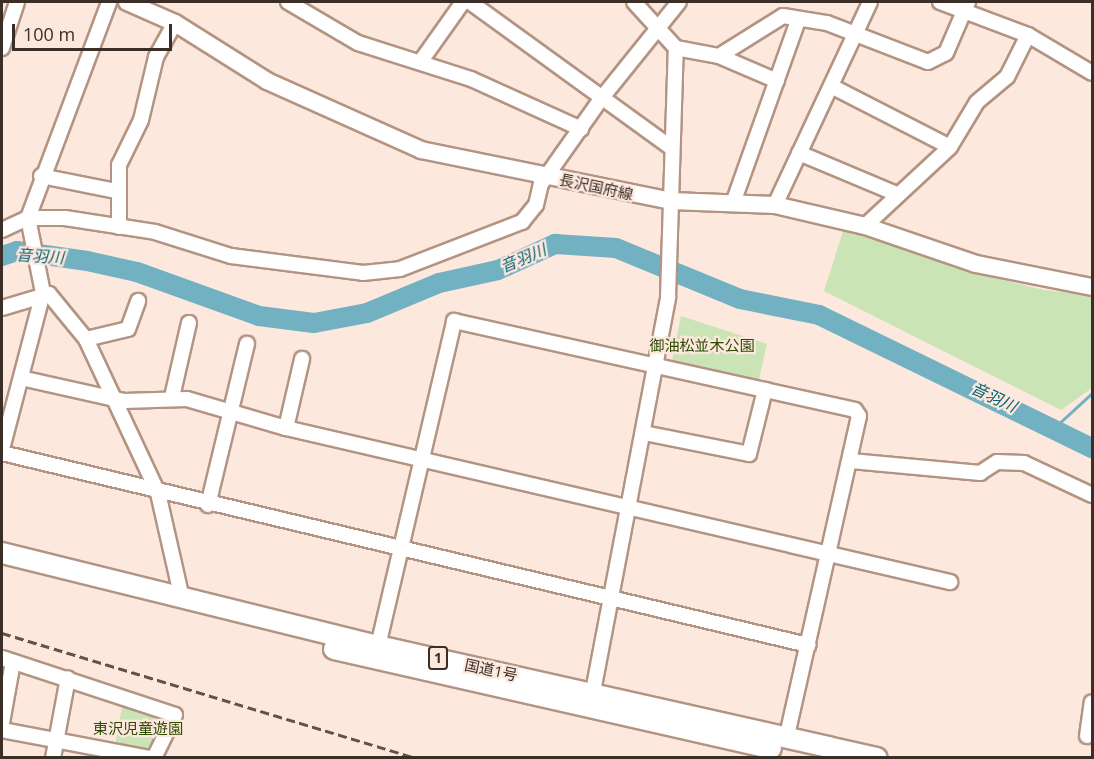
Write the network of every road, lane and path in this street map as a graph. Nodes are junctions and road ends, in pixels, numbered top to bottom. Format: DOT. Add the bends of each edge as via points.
graph roads {
  1 [pos="17,2"];
  2 [pos="109,2"];
  3 [pos="127,2"];
  4 [pos="288,2"];
  5 [pos="463,2"];
  6 [pos="470,2"];
  7 [pos="634,2"];
  8 [pos="679,2"];
  9 [pos="870,2"];
  10 [pos="940,2"];
  11 [pos="966,6"];
  12 [pos="798,20"];
  13 [pos="176,23"];
  14 [pos="656,24"];
  15 [pos="856,33"];
  16 [pos="1028,35"];
  17 [pos="2,48"];
  18 [pos="676,48"];
  19 [pos="719,56"];
  20 [pos="422,61"];
  21 [pos="1092,74"];
  22 [pos="777,81"];
  23 [pos="833,87"];
  24 [pos="601,99"];
  25 [pos="581,129"];
  26 [pos="670,147"];
  27 [pos="951,147"];
  28 [pos="800,153"];
  29 [pos="41,176"];
  30 [pos="550,177"];
  31 [pos="116,191"];
  32 [pos="894,193"];
  33 [pos="671,201"];
  34 [pos="733,203"];
  35 [pos="775,205"];
  36 [pos="29,221"];
  37 [pos="3,226"];
  38 [pos="865,226"];
  39 [pos="119,227"];
  40 [pos="1092,287"];
  41 [pos="43,290"];
  42 [pos="138,301"];
  43 [pos="2,309"];
  44 [pos="189,322"];
  45 [pos="86,339"];
  46 [pos="248,344"];
  47 [pos="302,359"];
  48 [pos="656,366"];
  49 [pos="21,378"];
  50 [pos="765,390"];
  51 [pos="172,397"];
  52 [pos="114,398"];
  53 [pos="231,413"];
  54 [pos="286,428"];
  55 [pos="644,433"];
  56 [pos="2,451"];
  57 [pos="421,460"];
  58 [pos="851,461"];
  59 [pos="158,493"];
  60 [pos="1092,495"];
  61 [pos="208,505"];
  62 [pos="628,509"];
  63 [pos="400,551"];
  64 [pos="2,553"];
  65 [pos="828,553"];
  66 [pos="2,564"];
  67 [pos="950,582"];
  68 [pos="182,599"];
  69 [pos="610,600"];
  70 [pos="378,645"];
  71 [pos="808,645"];
  72 [pos="8,660"];
  73 [pos="68,678"];
  74 [pos="592,700"];
  75 [pos="1092,702"];
  76 [pos="2,723"];
  77 [pos="2,730"];
  78 [pos="1087,736"];
  79 [pos="786,739"];
  80 [pos="56,740"];
  81 [pos="150,757"];
  82 [pos="52,758"];
  83 [pos="811,758"];
  84 [pos="877,758"];
  1 -- 17 [label="street"];
  2 -- 29 [label="street"];
  3 -- 13 [label="main road, 長沢国府線"];
  4 -- 20 [label="street" via="358,44"];
  5 -- 20 [label="street"];
  6 -- 24 [label="street"];
  7 -- 14 [label="street"];
  8 -- 14 [label="street"];
  9 -- 15 [label="street"];
  10 -- 11 [label="street"];
  11 -- 15 [label="street" via="946,53 928,62"];
  11 -- 16 [label="street"];
  12 -- 15 [label="street"];
  12 -- 19 [label="street" via="783,16"];
  12 -- 22 [label="street"];
  13 -- 30 [label="main road, 長沢国府線" via="267,81 421,150"];
  13 -- 31 [label="street" via="156,57 141,120 119,165"];
  14 -- 18 [label="street"];
  14 -- 24 [label="street"];
  15 -- 23 [label="street"];
  16 -- 21 [label="street"];
  16 -- 27 [label="street" via="1007,77 977,102"];
  18 -- 19 [label="street"];
  18 -- 26 [label="street"];
  19 -- 22 [label="street"];
  20 -- 25 [label="street"];
  22 -- 34 [label="street"];
  23 -- 27 [label="street"];
  23 -- 28 [label="street"];
  24 -- 25 [label="street"];
  24 -- 26 [label="street"];
  25 -- 30 [label="street"];
  26 -- 33 [label="street"];
  27 -- 32 [label="street"];
  28 -- 32 [label="street"];
  28 -- 35 [label="street"];
  29 -- 31 [label="street"];
  29 -- 36 [label="street"];
  30 -- 33 [label="main road, 長沢国府線"];
  30 -- 39 [label="street" via="522,222 400,269 363,273 231,256"];
  31 -- 39 [label="street"];
  32 -- 38 [label="street"];
  33 -- 34 [label="main road, 長沢国府線"];
  33 -- 48 [label="street" via="668,297"];
  34 -- 35 [label="main road, 長沢国府線"];
  35 -- 38 [label="main road, 長沢国府線"];
  36 -- 37 [label="street"];
  36 -- 39 [label="street"];
  36 -- 41 [label="street"];
  38 -- 40 [label="main road, 長沢国府線" via="976,264"];
  41 -- 43 [label="street"];
  41 -- 45 [label="street" via="62,306"];
  41 -- 49 [label="street"];
  42 -- 45 [label="street" via="128,329"];
  44 -- 51 [label="street"];
  45 -- 52 [label="street"];
  46 -- 53 [label="street"];
  47 -- 54 [label="street"];
  48 -- 50 [label="street"];
  48 -- 55 [label="street"];
  48 -- 57 [label="street" via="457,320"];
  49 -- 52 [label="street"];
  49 -- 56 [label="street"];
  50 -- 55 [label="street" via="749,454"];
  50 -- 58 [label="street" via="855,410 859,416"];
  51 -- 52 [label="street"];
  51 -- 53 [label="street"];
  52 -- 59 [label="street"];
  53 -- 54 [label="street"];
  53 -- 61 [label="street"];
  54 -- 57 [label="street"];
  55 -- 62 [label="street"];
  56 -- 59 [label="street"];
  57 -- 62 [label="street"];
  57 -- 63 [label="street"];
  58 -- 60 [label="street" via="980,473 998,462 1024,463"];
  58 -- 65 [label="street"];
  59 -- 61 [label="street"];
  59 -- 68 [label="street"];
  61 -- 63 [label="street"];
  62 -- 65 [label="street"];
  62 -- 69 [label="street"];
  63 -- 69 [label="street"];
  63 -- 70 [label="street"];
  64 -- 68 [label="highway, 国道1号 / 1"];
  65 -- 67 [label="street"];
  65 -- 71 [label="street"];
  66 -- 74 [label="highway, 国道1号 / 1"];
  68 -- 70 [label="highway, 国道1号 / 1"];
  69 -- 71 [label="street"];
  69 -- 74 [label="street"];
  70 -- 74 [label="highway, 国道1号 / 1"];
  71 -- 79 [label="street"];
  72 -- 73 [label="street"];
  72 -- 76 [label="street"];
  73 -- 80 [label="street"];
  73 -- 81 [label="street" via="175,715"];
  74 -- 79 [label="highway, 国道1号 / 1"];
  74 -- 83 [label="highway, 国道1号 / 1"];
  75 -- 78 [label="street"];
  77 -- 80 [label="street"];
  79 -- 84 [label="highway, 国道1号 / 1"];
  80 -- 81 [label="street"];
  80 -- 82 [label="street"];
}
